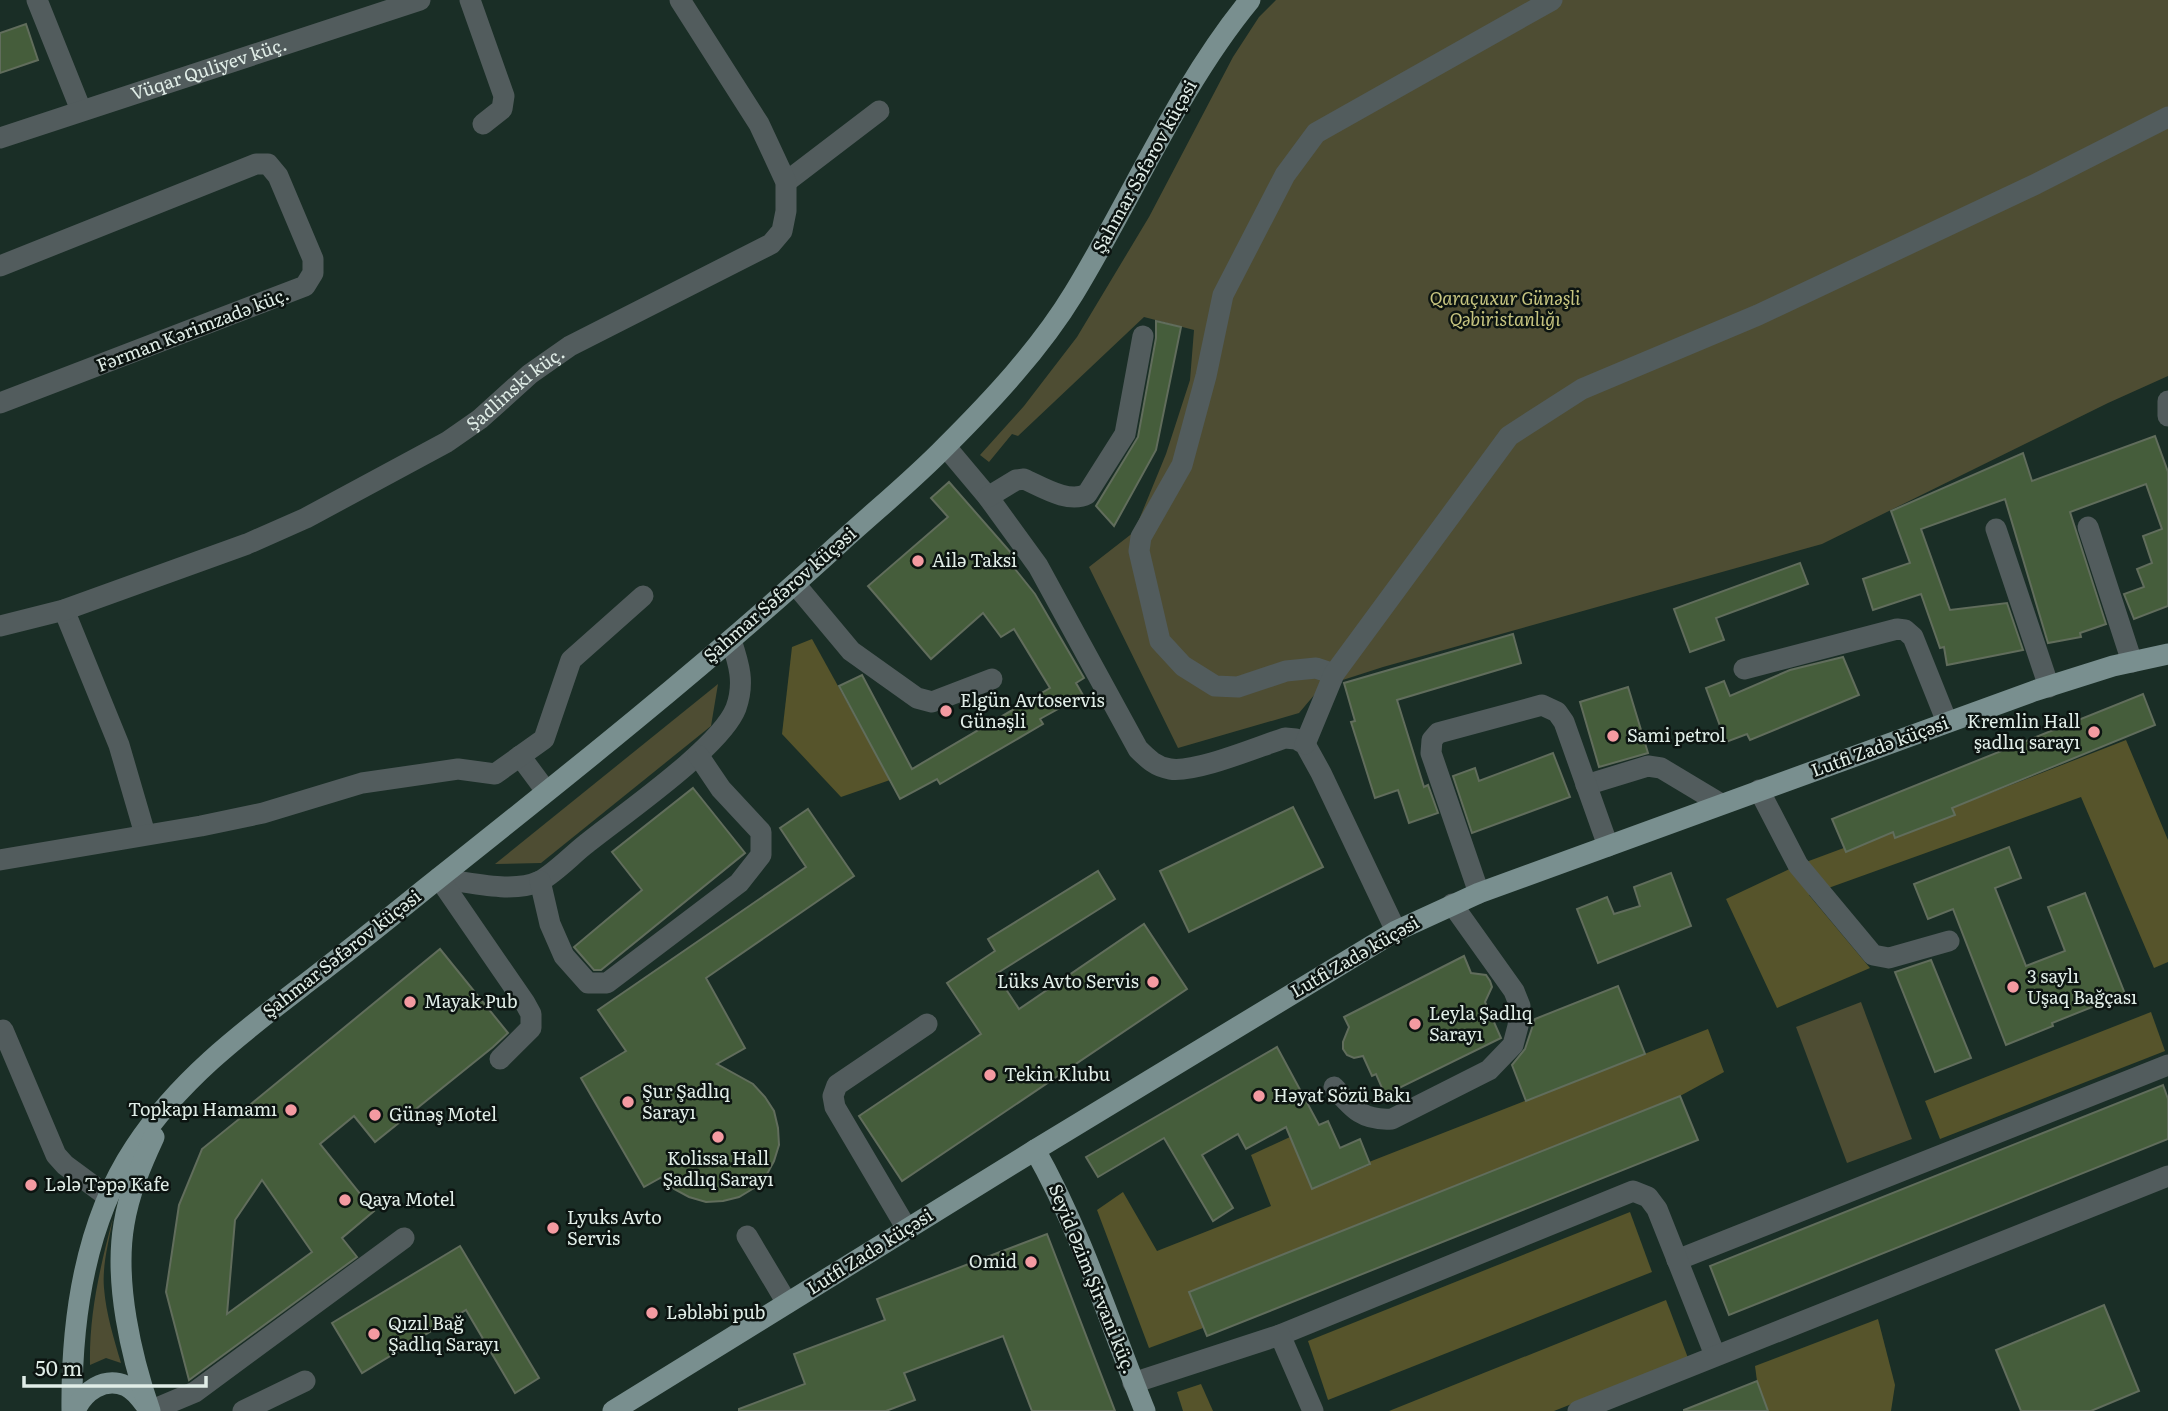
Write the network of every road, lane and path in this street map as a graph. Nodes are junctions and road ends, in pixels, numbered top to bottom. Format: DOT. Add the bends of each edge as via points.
graph roads {
  1 [pos="37,0"];
  2 [pos="470,0"];
  3 [pos="680,0"];
  4 [pos="1250,0"];
  5 [pos="1552,0"];
  6 [pos="416,1"];
  7 [pos="81,110"];
  8 [pos="878,111"];
  9 [pos="2168,117"];
  10 [pos="483,124"];
  11 [pos="0,138"];
  12 [pos="786,182"];
  13 [pos="0,267"];
  14 [pos="1143,336"];
  15 [pos="1,400"];
  16 [pos="2168,401"];
  17 [pos="2168,416"];
  18 [pos="946,447"];
  19 [pos="988,497"];
  20 [pos="2088,527"];
  21 [pos="1996,529"];
  22 [pos="795,584"];
  23 [pos="643,596"];
  24 [pos="64,610"];
  25 [pos="0,626"];
  26 [pos="731,640"];
  27 [pos="2168,654"];
  28 [pos="2132,662"];
  29 [pos="1744,669"];
  30 [pos="1334,674"];
  31 [pos="992,679"];
  32 [pos="2049,687"];
  33 [pos="1947,722"];
  34 [pos="1305,744"];
  35 [pos="698,755"];
  36 [pos="520,756"];
  37 [pos="1586,785"];
  38 [pos="1759,790"];
  39 [pos="546,791"];
  40 [pos="1721,804"];
  41 [pos="145,834"];
  42 [pos="1608,846"];
  43 [pos="0,860"];
  44 [pos="439,878"];
  45 [pos="540,881"];
  46 [pos="1479,893"];
  47 [pos="1452,904"];
  48 [pos="1396,931"];
  49 [pos="1948,942"];
  50 [pos="927,1024"];
  51 [pos="3,1030"];
  52 [pos="500,1059"];
  53 [pos="2168,1065"];
  54 [pos="1334,1087"];
  55 [pos="174,1098"];
  56 [pos="1035,1150"];
  57 [pos="2168,1176"];
  58 [pos="107,1196"];
  59 [pos="907,1229"];
  60 [pos="747,1236"];
  61 [pos="404,1238"];
  62 [pos="1677,1260"];
  63 [pos="787,1303"];
  64 [pos="1280,1335"];
  65 [pos="1715,1355"];
  66 [pos="305,1381"];
  67 [pos="1133,1383"];
  68 [pos="73,1411"];
  69 [pos="150,1411"];
  70 [pos="243,1411"];
  71 [pos="613,1411"];
  72 [pos="1145,1411"];
  73 [pos="1312,1411"];
  74 [pos="1578,1411"];
  1 -- 7 [label="street"];
  2 -- 10 [label="street" via="504,96 502,109"];
  3 -- 12 [label="street, Şadlinski küç." via="759,124"];
  4 -- 18 [label="main road, Şahmar Səfərov küçəsi" via="1201,68 1070,299"];
  5 -- 30 [label="street" via="1316,132 1284,175 1223,295 1182,465 1141,537 1139,551 1160,641 1183,666 1214,686 1238,687 1286,671 1316,668"];
  6 -- 7 [label="street, Vüqar Quliyev küç."];
  7 -- 11 [label="street, Vüqar Quliyev küç."];
  8 -- 12 [label="street"];
  9 -- 30 [label="street" via="1758,315 1582,389 1509,436"];
  12 -- 24 [label="street, Şadlinski küç." via="782,231 771,244 570,346 447,442 306,518 247,544"];
  13 -- 15 [label="street, Fərman Kərimzadə küç." via="256,164 268,164 278,176 313,259 313,273 305,286"];
  14 -- 19 [label="street" via="1125,434 1087,494 1068,497 1024,479"];
  16 -- 17 [label="street"];
  18 -- 19 [label="street"];
  18 -- 22 [label="main road, Şahmar Səfərov küçəsi"];
  19 -- 34 [label="street" via="1038,566 1138,750 1152,763 1188,769 1285,738"];
  20 -- 28 [label="street"];
  21 -- 32 [label="street"];
  22 -- 26 [label="main road, Şahmar Səfərov küçəsi"];
  22 -- 31 [label="street" via="851,652 917,698 932,702"];
  23 -- 36 [label="street" via="571,660 544,739"];
  24 -- 25 [label="street, Şadlinski küç."];
  24 -- 41 [label="street" via="119,745"];
  26 -- 35 [label="street" via="742,687 724,728"];
  26 -- 39 [label="main road, Şahmar Səfərov küçəsi"];
  27 -- 28 [label="main road, Lutfi Zadə küçəsi"];
  28 -- 32 [label="main road, Lutfi Zadə küçəsi"];
  29 -- 33 [label="street" via="1905,630 1913,638"];
  30 -- 34 [label="street"];
  32 -- 33 [label="main road, Lutfi Zadə küçəsi"];
  33 -- 38 [label="main road, Lutfi Zadə küçəsi"];
  34 -- 48 [label="street"];
  35 -- 45 [label="street"];
  35 -- 45 [label="street" via="761,832 761,855 739,883 607,982 588,983 564,956 550,924"];
  36 -- 39 [label="street"];
  36 -- 41 [label="street" via="495,774 458,769 362,783 263,813"];
  37 -- 40 [label="street" via="1648,766 1661,768"];
  37 -- 42 [label="street"];
  37 -- 46 [label="street" via="1564,722 1557,712 1542,705 1438,733 1431,753"];
  38 -- 40 [label="main road, Lutfi Zadə küçəsi"];
  38 -- 49 [label="street" via="1798,864 1873,955 1889,958"];
  39 -- 44 [label="main road, Şahmar Səfərov küçəsi"];
  40 -- 42 [label="main road, Lutfi Zadə küçəsi"];
  41 -- 43 [label="street"];
  42 -- 46 [label="main road, Lutfi Zadə küçəsi"];
  44 -- 45 [label="street" via="502,887"];
  44 -- 52 [label="street" via="531,1014 531,1028"];
  44 -- 55 [label="main road, Şahmar Səfərov küçəsi" via="247,1028"];
  46 -- 47 [label="main road, Lutfi Zadə küçəsi"];
  47 -- 48 [label="main road, Lutfi Zadə küçəsi"];
  47 -- 54 [label="street" via="1514,991 1520,1006 1513,1045 1489,1070 1392,1119 1376,1120 1353,1110"];
  48 -- 56 [label="main road, Lutfi Zadə küçəsi"];
  50 -- 59 [label="street" via="837,1085 833,1096 835,1107"];
  51 -- 58 [label="street" via="56,1154"];
  53 -- 62 [label="street"];
  55 -- 58 [label="main road" via="134,1149"];
  55 -- 69 [label="main road" via="131,1195 121,1250 130,1337"];
  56 -- 59 [label="main road, Lutfi Zadə küçəsi"];
  56 -- 67 [label="main road, Seyid Əzim Şirvani küç." via="1067,1213"];
  57 -- 65 [label="street"];
  58 -- 68 [label="main road" via="77,1313"];
  59 -- 63 [label="main road, Lutfi Zadə küçəsi"];
  60 -- 63 [label="street"];
  61 -- 69 [label="street" via="195,1392"];
  62 -- 64 [label="street" via="1657,1209 1648,1197 1633,1191"];
  62 -- 65 [label="street"];
  63 -- 71 [label="main road, Lutfi Zadə küçəsi"];
  64 -- 67 [label="street"];
  64 -- 73 [label="street"];
  65 -- 74 [label="street"];
  66 -- 70 [label="street"];
  67 -- 72 [label="main road, Seyid Əzim Şirvani küç."];
  68 -- 69 [label="main road" via="89,1391 107,1383 127,1387"];
}
